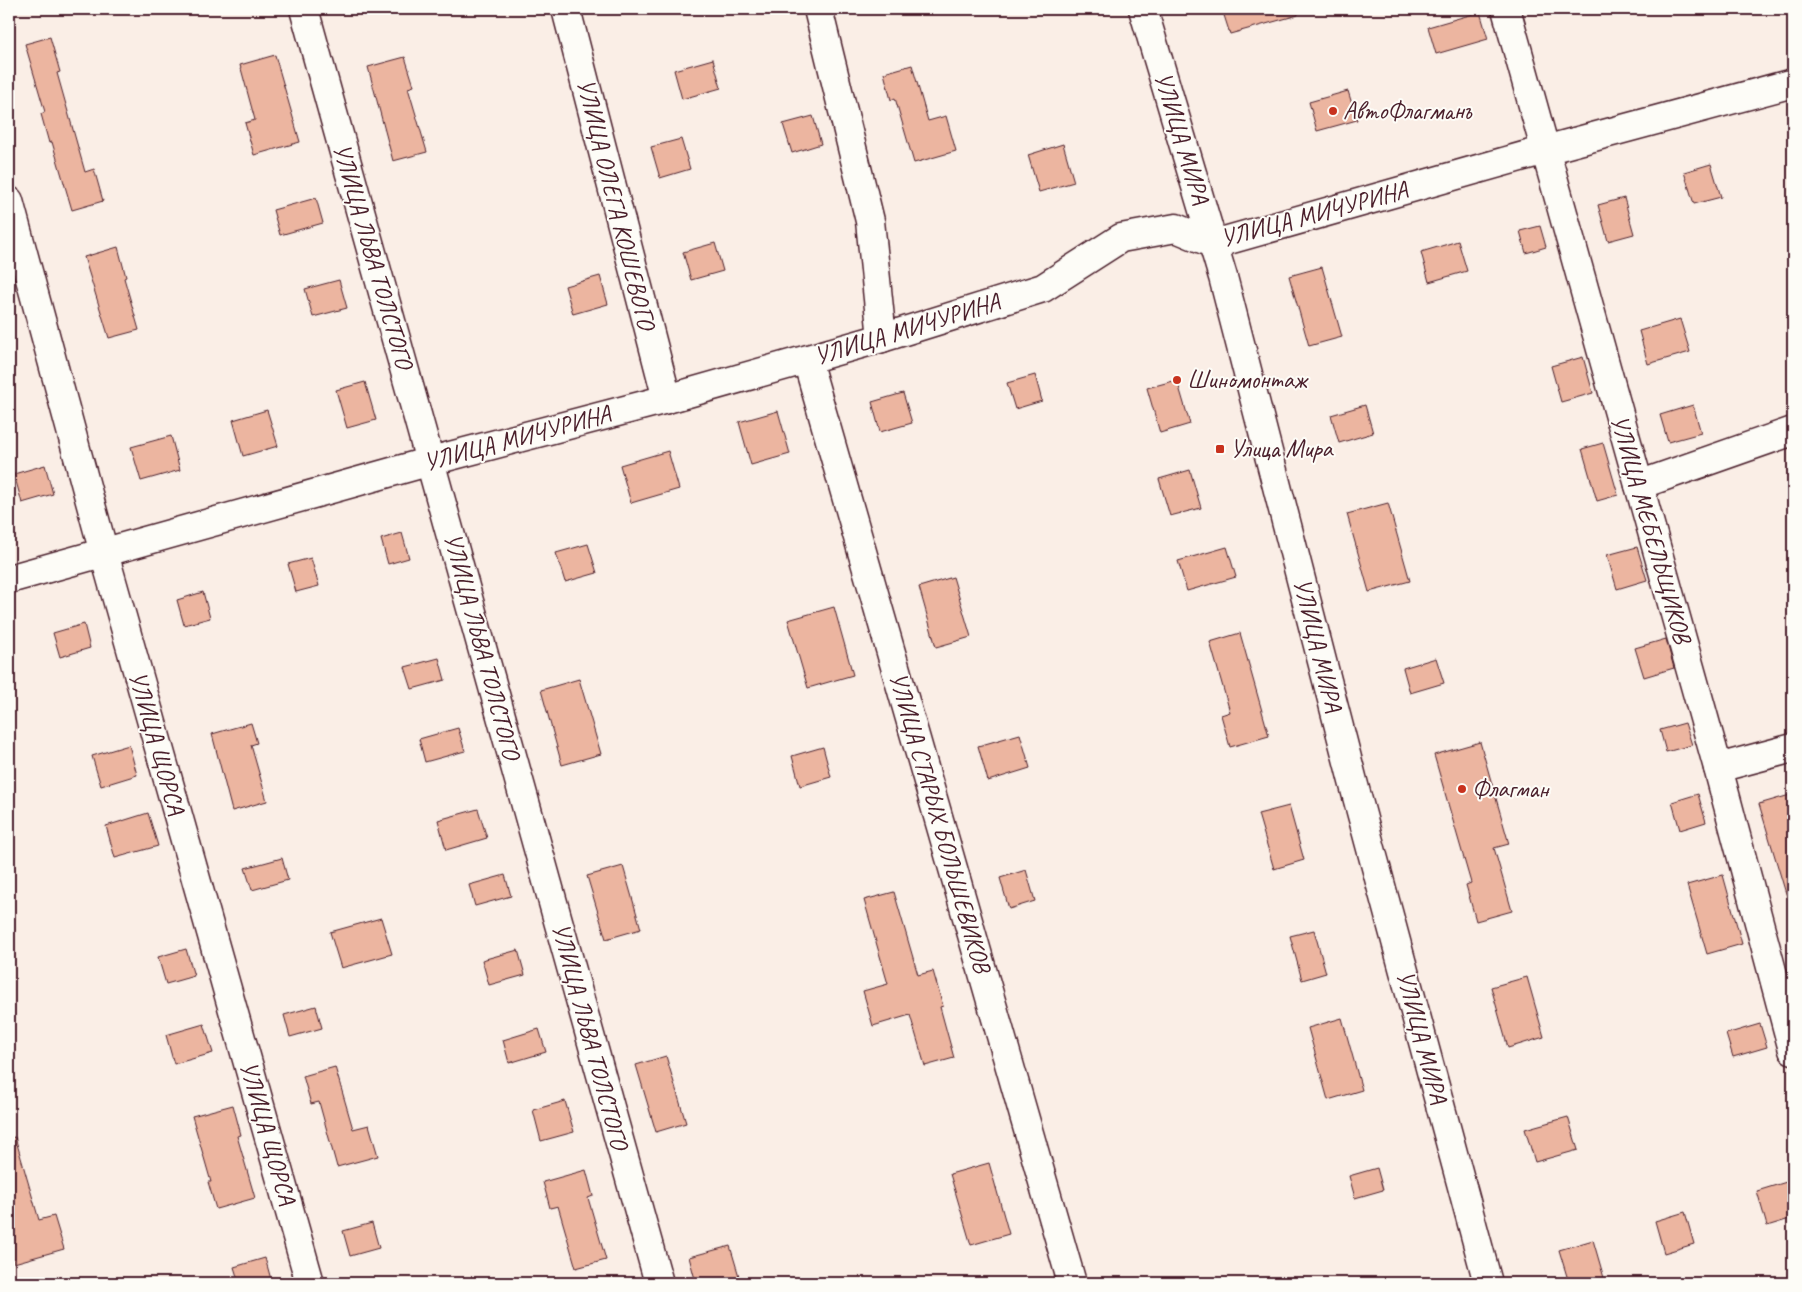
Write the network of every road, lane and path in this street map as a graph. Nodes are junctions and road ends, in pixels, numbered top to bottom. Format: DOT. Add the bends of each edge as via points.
graph roads {
  1 [pos="304,9"];
  2 [pos="566,9"];
  3 [pos="818,9"];
  4 [pos="1143,9"];
  5 [pos="1506,9"];
  6 [pos="1793,83"];
  7 [pos="1545,150"];
  8 [pos="9,201"];
  9 [pos="1214,244"];
  10 [pos="882,338"];
  11 [pos="807,360"];
  12 [pos="667,399"];
  13 [pos="1793,431"];
  14 [pos="431,461"];
  15 [pos="1639,484"];
  16 [pos="104,553"];
  17 [pos="9,579"];
  18 [pos="1793,748"];
  19 [pos="1718,768"];
  20 [pos="1793,1050"];
  21 [pos="310,1283"];
  22 [pos="659,1283"];
  23 [pos="1072,1283"];
  24 [pos="1488,1283"];
  1 -- 14 [label="street, УЛИЦА ЛЬВА ТОЛСТОГО"];
  2 -- 12 [label="street, УЛИЦА ОЛЕГА КОШЕВОГО"];
  3 -- 10 [label="street" via="870,221"];
  4 -- 9 [label="street, УЛИЦА МИРА"];
  5 -- 7 [label="street, УЛИЦА МЕБЕЛЬЩИКОВ"];
  6 -- 7 [label="street, УЛИЦА МИЧУРИНА"];
  7 -- 9 [label="street, УЛИЦА МИЧУРИНА"];
  7 -- 15 [label="street, УЛИЦА МЕБЕЛЬЩИКОВ"];
  8 -- 16 [label="street, УЛИЦА ЩОРСА"];
  9 -- 10 [label="street, УЛИЦА МИЧУРИНА" via="1176,228 1121,238 1043,288"];
  9 -- 24 [label="street, УЛИЦА МИРА" via="1356,793"];
  10 -- 11 [label="street, УЛИЦА МИЧУРИНА"];
  11 -- 12 [label="street, УЛИЦА МИЧУРИНА"];
  11 -- 23 [label="street, УЛИЦА СТАРЫХ БОЛЬШЕВИКОВ"];
  12 -- 14 [label="street, УЛИЦА МИЧУРИНА"];
  13 -- 15 [label="street"];
  14 -- 16 [label="street, УЛИЦА МИЧУРИНА"];
  14 -- 22 [label="street, УЛИЦА ЛЬВА ТОЛСТОГО"];
  15 -- 19 [label="street, УЛИЦА МЕБЕЛЬЩИКОВ"];
  16 -- 17 [label="street, УЛИЦА МИЧУРИНА"];
  16 -- 21 [label="street, УЛИЦА ЩОРСА"];
  18 -- 19 [label="street"];
  19 -- 20 [label="street, УЛИЦА МЕБЕЛЬЩИКОВ"];
}
